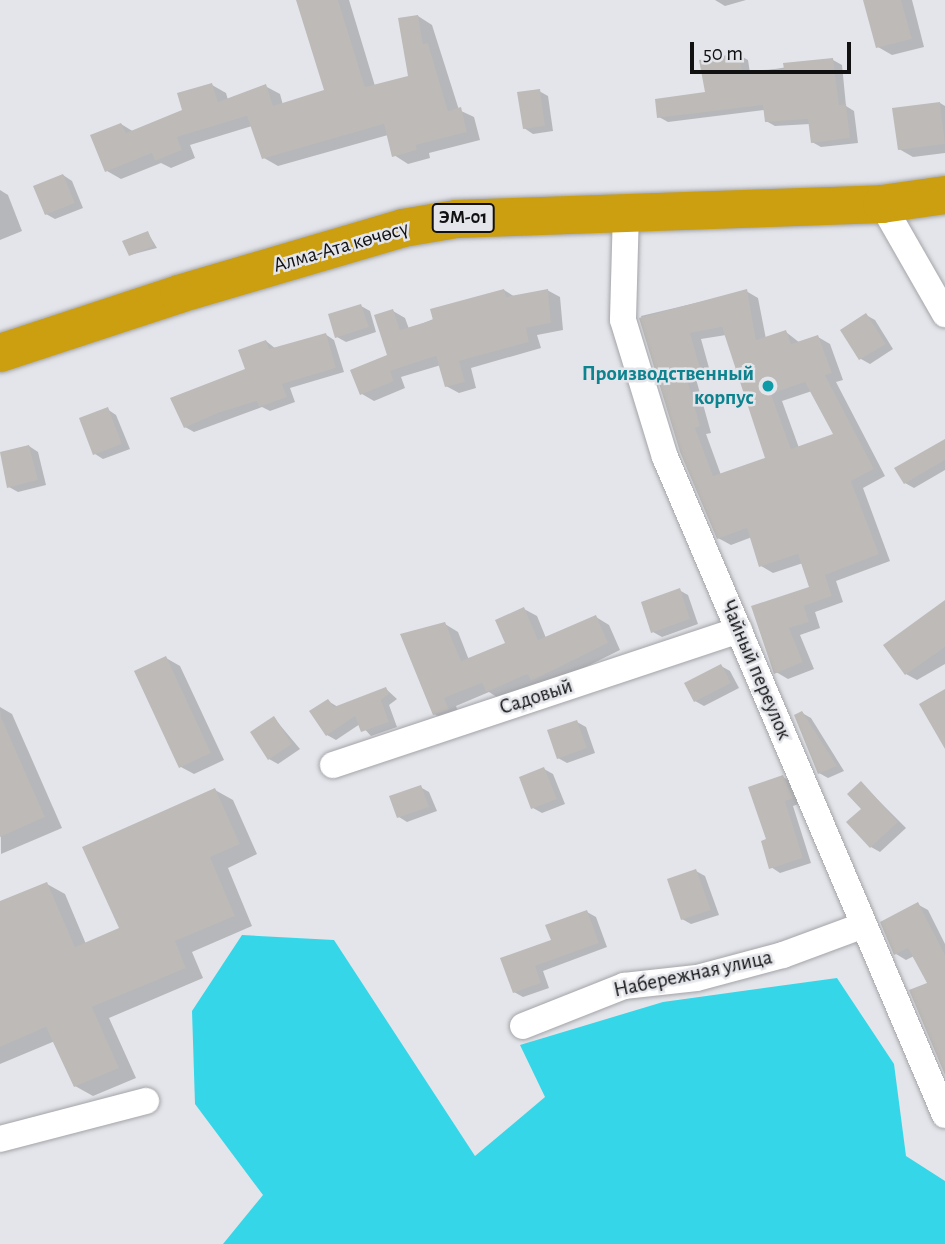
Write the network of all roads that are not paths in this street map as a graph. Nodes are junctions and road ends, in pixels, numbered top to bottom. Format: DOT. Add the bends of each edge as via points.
graph roads {
  1 [pos="945,195"];
  2 [pos="882,204"];
  3 [pos="626,211"];
  4 [pos="945,314"];
  5 [pos="0,353"];
  6 [pos="739,630"];
  7 [pos="333,765"];
  8 [pos="864,925"];
  9 [pos="523,1026"];
  10 [pos="146,1101"];
  11 [pos="945,1115"];
  12 [pos="0,1139"];
  1 -- 2 [label="highway, Алма-Ата көчөсү / ЭМ-01"];
  2 -- 3 [label="highway, Алма-Ата көчөсү / ЭМ-01"];
  2 -- 4 [label="street"];
  3 -- 5 [label="highway, Алма-Ата көчөсү / ЭМ-01" via="513,213 403,228"];
  3 -- 6 [label="street, Чайный переулок" via="623,320 665,457"];
  6 -- 7 [label="street, Садовый"];
  6 -- 8 [label="street, Чайный переулок"];
  8 -- 9 [label="street, Набережная улица" via="783,955 697,978 624,986"];
  8 -- 11 [label="street, Чайный переулок"];
  10 -- 12 [label="street"];
}
